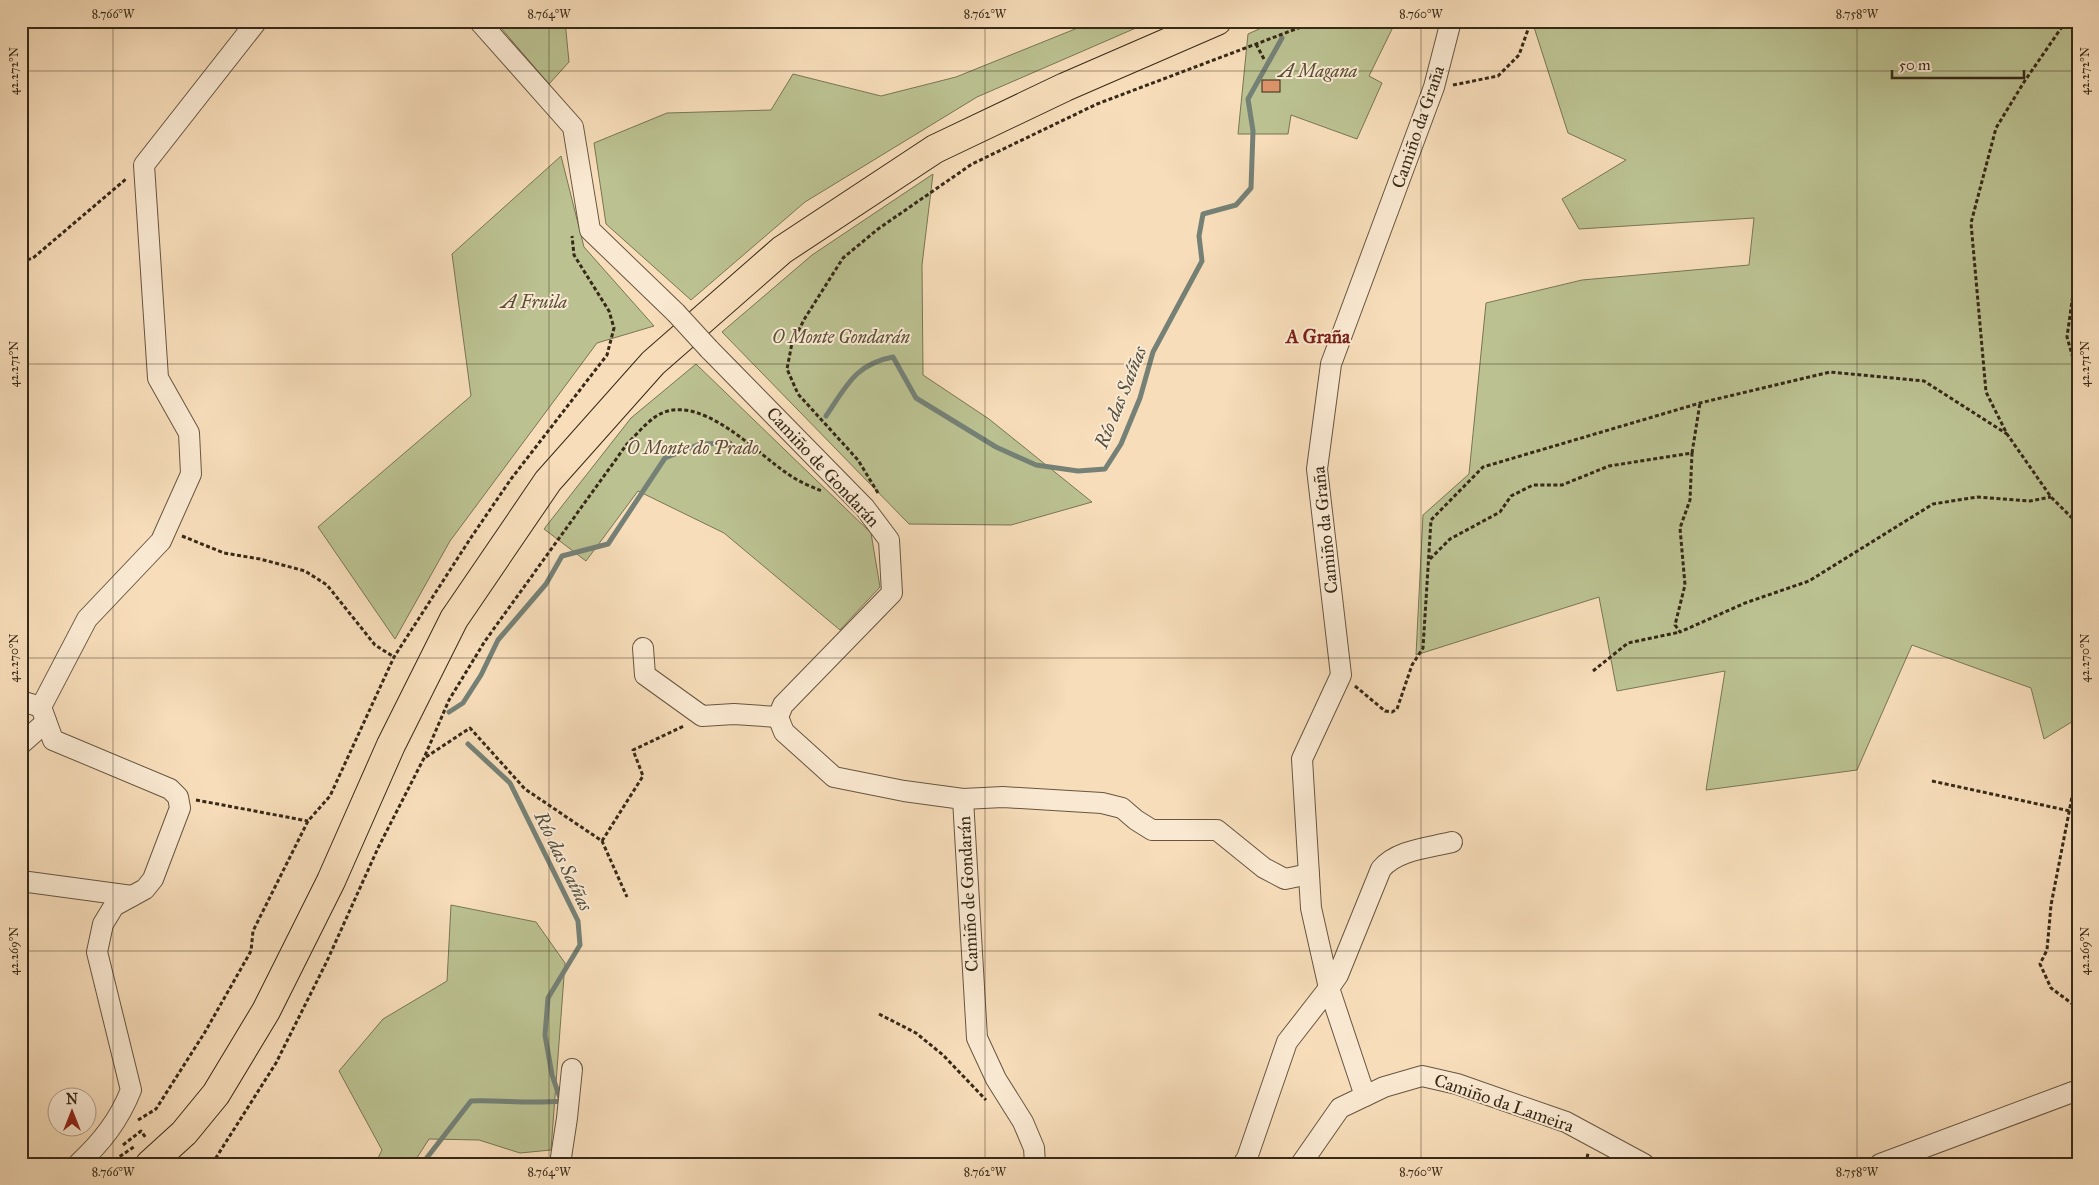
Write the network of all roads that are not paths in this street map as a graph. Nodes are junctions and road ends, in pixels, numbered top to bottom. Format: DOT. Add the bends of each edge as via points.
graph roads {
  1 [pos="257,21"];
  2 [pos="479,21"];
  3 [pos="1216,21"];
  4 [pos="1451,21"];
  5 [pos="643,648"];
  6 [pos="21,701"];
  7 [pos="43,714"];
  8 [pos="778,717"];
  9 [pos="21,744"];
  10 [pos="963,799"];
  11 [pos="1452,842"];
  12 [pos="1309,874"];
  13 [pos="21,881"];
  14 [pos="132,896"];
  15 [pos="1329,988"];
  16 [pos="572,1069"];
  17 [pos="2076,1093"];
  18 [pos="1365,1096"];
  19 [pos="1249,1162"];
  20 [pos="78,1164"];
  21 [pos="150,1164"];
  22 [pos="560,1164"];
  23 [pos="1035,1164"];
  24 [pos="1301,1164"];
  25 [pos="1644,1164"];
  26 [pos="1880,1164"];
  1 -- 7 [label="street" via="144,165 158,378 188,433 191,474 161,541 87,619"];
  2 -- 8 [label="street, Camiño de Gondarán, bridge" via="573,127 590,230 676,313 853,496 889,540 892,592 783,705"];
  3 -- 21 [label="highway" via="935,149 782,250 653,363 548,481 454,619 266,1011 216,1094 184,1133"];
  4 -- 12 [label="street, Camiño da Graña" via="1434,87 1331,364 1317,469 1342,675 1302,759"];
  5 -- 8 [label="street" via="645,675 702,716"];
  6 -- 7 [label="street"];
  7 -- 9 [label="street"];
  7 -- 14 [label="street" via="53,740 170,789 178,797 180,808 154,879"];
  8 -- 10 [label="street, Camiño de Gondarán" via="784,732 834,777"];
  10 -- 12 [label="street" via="1003,797 1102,803 1122,808 1152,830 1217,830 1264,868 1285,879"];
  10 -- 23 [label="street, Camiño de Gondarán" via="977,1038 1034,1148"];
  11 -- 15 [label="street" via="1405,854 1388,861 1381,869 1338,975"];
  12 -- 15 [label="street" via="1311,908"];
  13 -- 14 [label="street"];
  14 -- 20 [label="street" via="114,906 103,924 98,952 131,1090 123,1110 101,1143"];
  15 -- 18 [label="street"];
  15 -- 19 [label="street" via="1287,1042"];
  16 -- 22 [label="street"];
  17 -- 26 [label="street"];
  18 -- 24 [label="street, Camiño da Lameira" via="1340,1108"];
  18 -- 25 [label="street, Camiño da Lameira" via="1422,1076 1457,1084 1566,1122"];
}
